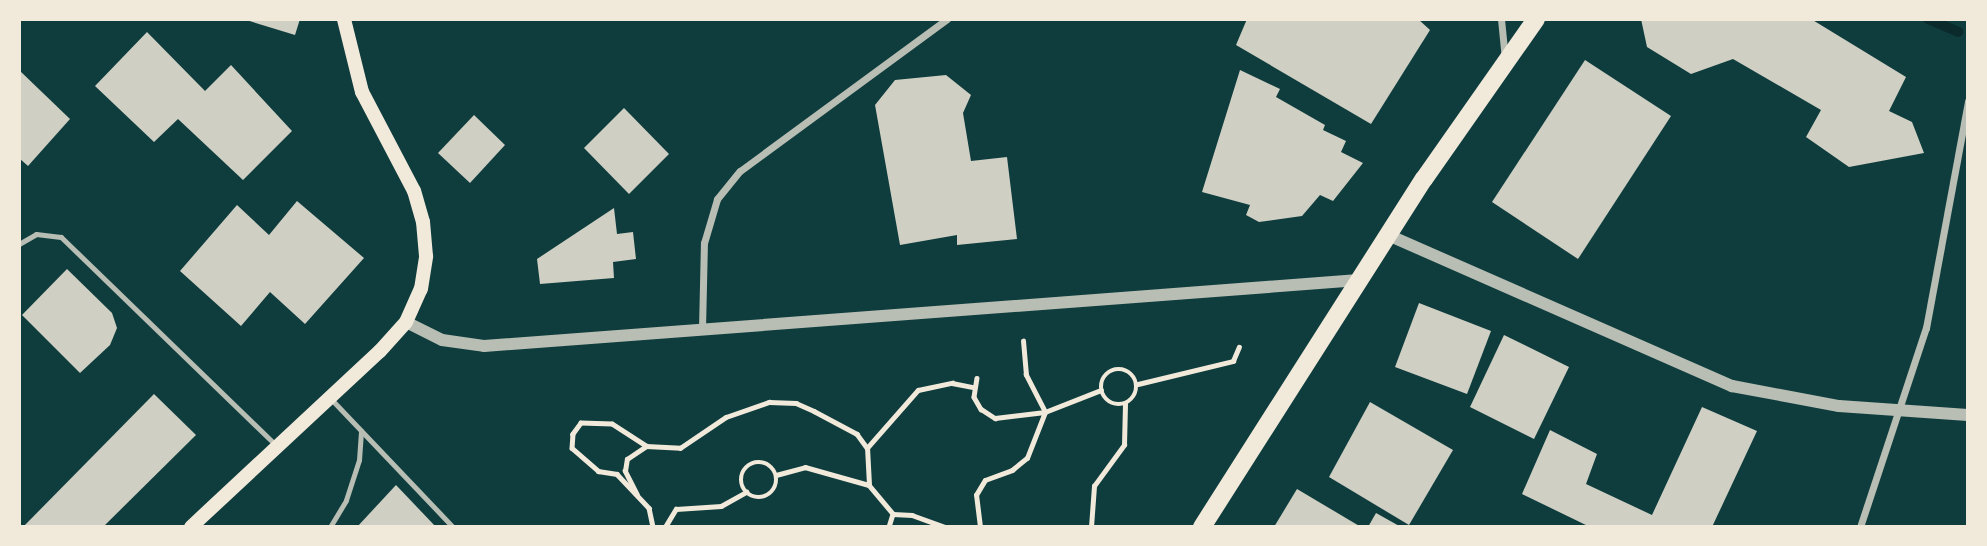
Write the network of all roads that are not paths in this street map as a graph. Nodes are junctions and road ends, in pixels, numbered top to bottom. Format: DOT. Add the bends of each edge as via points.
graph roads {
  1 [pos="344,19"];
  2 [pos="947,19"];
  3 [pos="1501,19"];
  4 [pos="1536,19"];
  5 [pos="1505,60"];
  6 [pos="1968,101"];
  7 [pos="1388,235"];
  8 [pos="19,244"];
  9 [pos="1359,280"];
  10 [pos="406,322"];
  11 [pos="702,329"];
  12 [pos="328,397"];
  13 [pos="1899,410"];
  14 [pos="1968,415"];
  15 [pos="361,431"];
  16 [pos="276,445"];
  17 [pos="191,527"];
  18 [pos="330,527"];
  19 [pos="453,527"];
  20 [pos="1202,527"];
  21 [pos="1860,527"];
  1 -- 10 [label="main road" via="362,92 414,191 423,222 426,256 421,289"];
  2 -- 11 [label="street" via="740,172 717,199 704,243"];
  3 -- 5 [label="street"];
  4 -- 5 [label="main road"];
  5 -- 7 [label="main road"];
  6 -- 13 [label="street" via="1937,279 1915,369"];
  7 -- 9 [label="main road"];
  7 -- 13 [label="street" via="1732,386 1776,397"];
  8 -- 16 [label="lane" via="36,234 61,237"];
  9 -- 11 [label="street"];
  9 -- 20 [label="main road"];
  10 -- 11 [label="street" via="442,340 484,346"];
  10 -- 12 [label="main road"];
  12 -- 15 [label="lane"];
  12 -- 16 [label="main road"];
  13 -- 14 [label="street"];
  13 -- 21 [label="street"];
  15 -- 18 [label="lane" via="359,460 346,500"];
  15 -- 19 [label="lane"];
  16 -- 17 [label="main road"];
}
